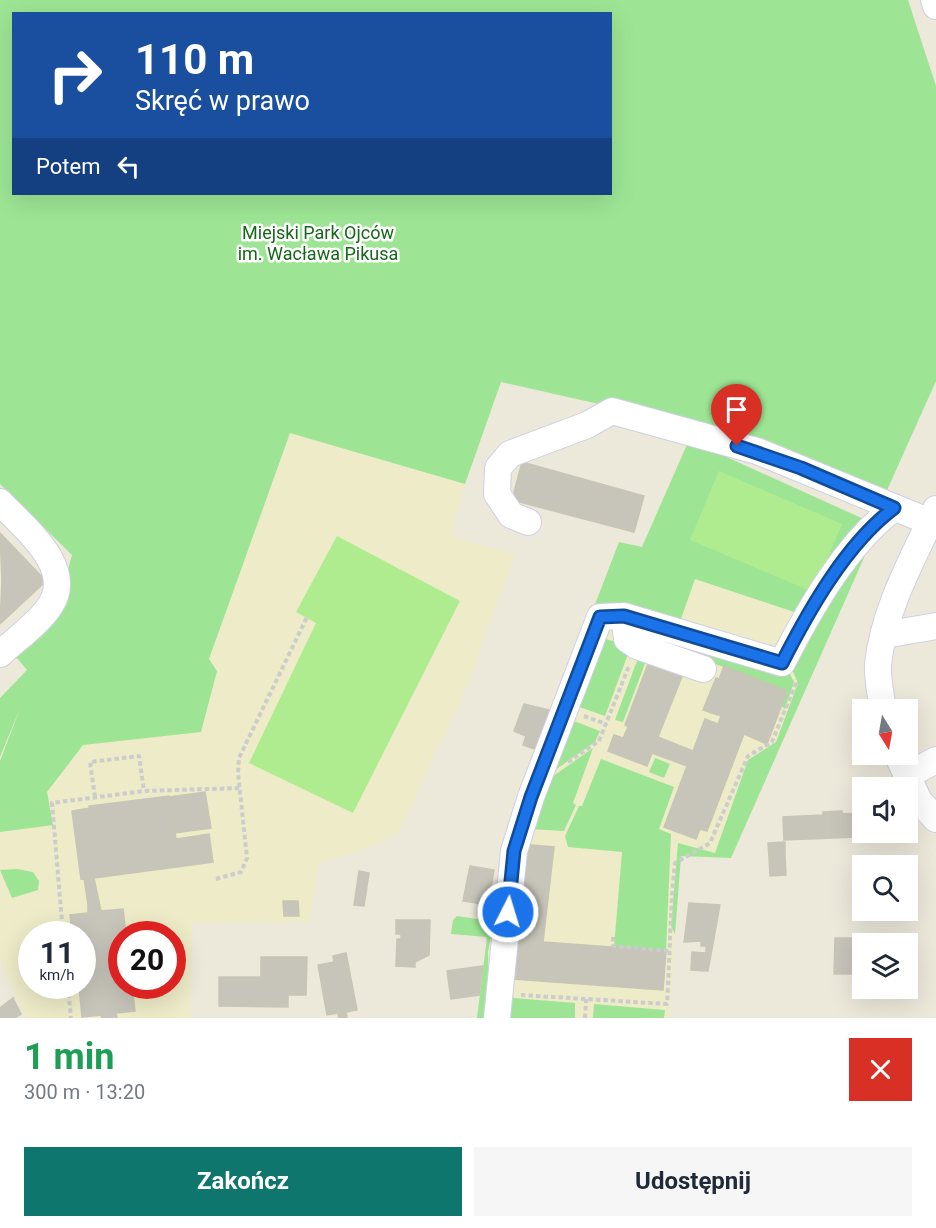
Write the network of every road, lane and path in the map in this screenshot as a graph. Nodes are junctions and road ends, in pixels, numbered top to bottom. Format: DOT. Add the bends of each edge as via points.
graph roads {
  1 [pos="934,0"];
  2 [pos="936,6"];
  3 [pos="0,502"];
  4 [pos="894,508"];
  5 [pos="933,515"];
  6 [pos="528,522"];
  7 [pos="624,616"];
  8 [pos="306,617"];
  9 [pos="930,624"];
  10 [pos="884,635"];
  11 [pos="637,646"];
  12 [pos="0,654"];
  13 [pos="782,663"];
  14 [pos="704,669"];
  15 [pos="882,699"];
  16 [pos="936,759"];
  17 [pos="918,762"];
  18 [pos="901,765"];
  19 [pos="535,785"];
  20 [pos="240,788"];
  21 [pos="144,791"];
  22 [pos="95,797"];
  23 [pos="936,819"];
  24 [pos="216,879"];
  25 [pos="62,921"];
  26 [pos="613,937"];
  27 [pos="670,951"];
  28 [pos="69,999"];
  29 [pos="586,999"];
  30 [pos="498,1006"];
  31 [pos="71,1018"];
  32 [pos="585,1018"];
  1 -- 2 [label="street"];
  3 -- 12 [label="street" via="49,557 56,570 57,590 50,606"];
  4 -- 5 [label="street"];
  4 -- 6 [label="street" via="757,451 612,411 587,425 510,454 498,468 497,494 511,515"];
  4 -- 13 [label="street" via="865,533 805,618"];
  5 -- 10 [label="street" via="894,602"];
  7 -- 11 [label="street" via="627,639"];
  7 -- 13 [label="street"];
  7 -- 19 [label="street" via="600,617"];
  8 -- 20 [label="path" via="239,758"];
  9 -- 10 [label="street"];
  10 -- 15 [label="street" via="878,665"];
  11 -- 14 [label="street"];
  11 -- 19 [label="path" via="599,741"];
  13 -- 27 [label="path" via="796,683 772,742 748,756 710,843 675,863"];
  16 -- 17 [label="street"];
  18 -- 23 [label="street" via="919,801"];
  19 -- 30 [label="street" via="514,851"];
  20 -- 21 [label="path"];
  20 -- 24 [label="path" via="247,858 241,872"];
  21 -- 22 [label="path"];
  21 -- 22 [label="path" via="139,756 90,762"];
  22 -- 25 [label="path" via="52,803"];
  26 -- 27 [label="path" via="613,946"];
  27 -- 29 [label="path" via="667,1004"];
  28 -- 31 [label="path"];
  29 -- 30 [label="path"];
  29 -- 32 [label="path"];
}
